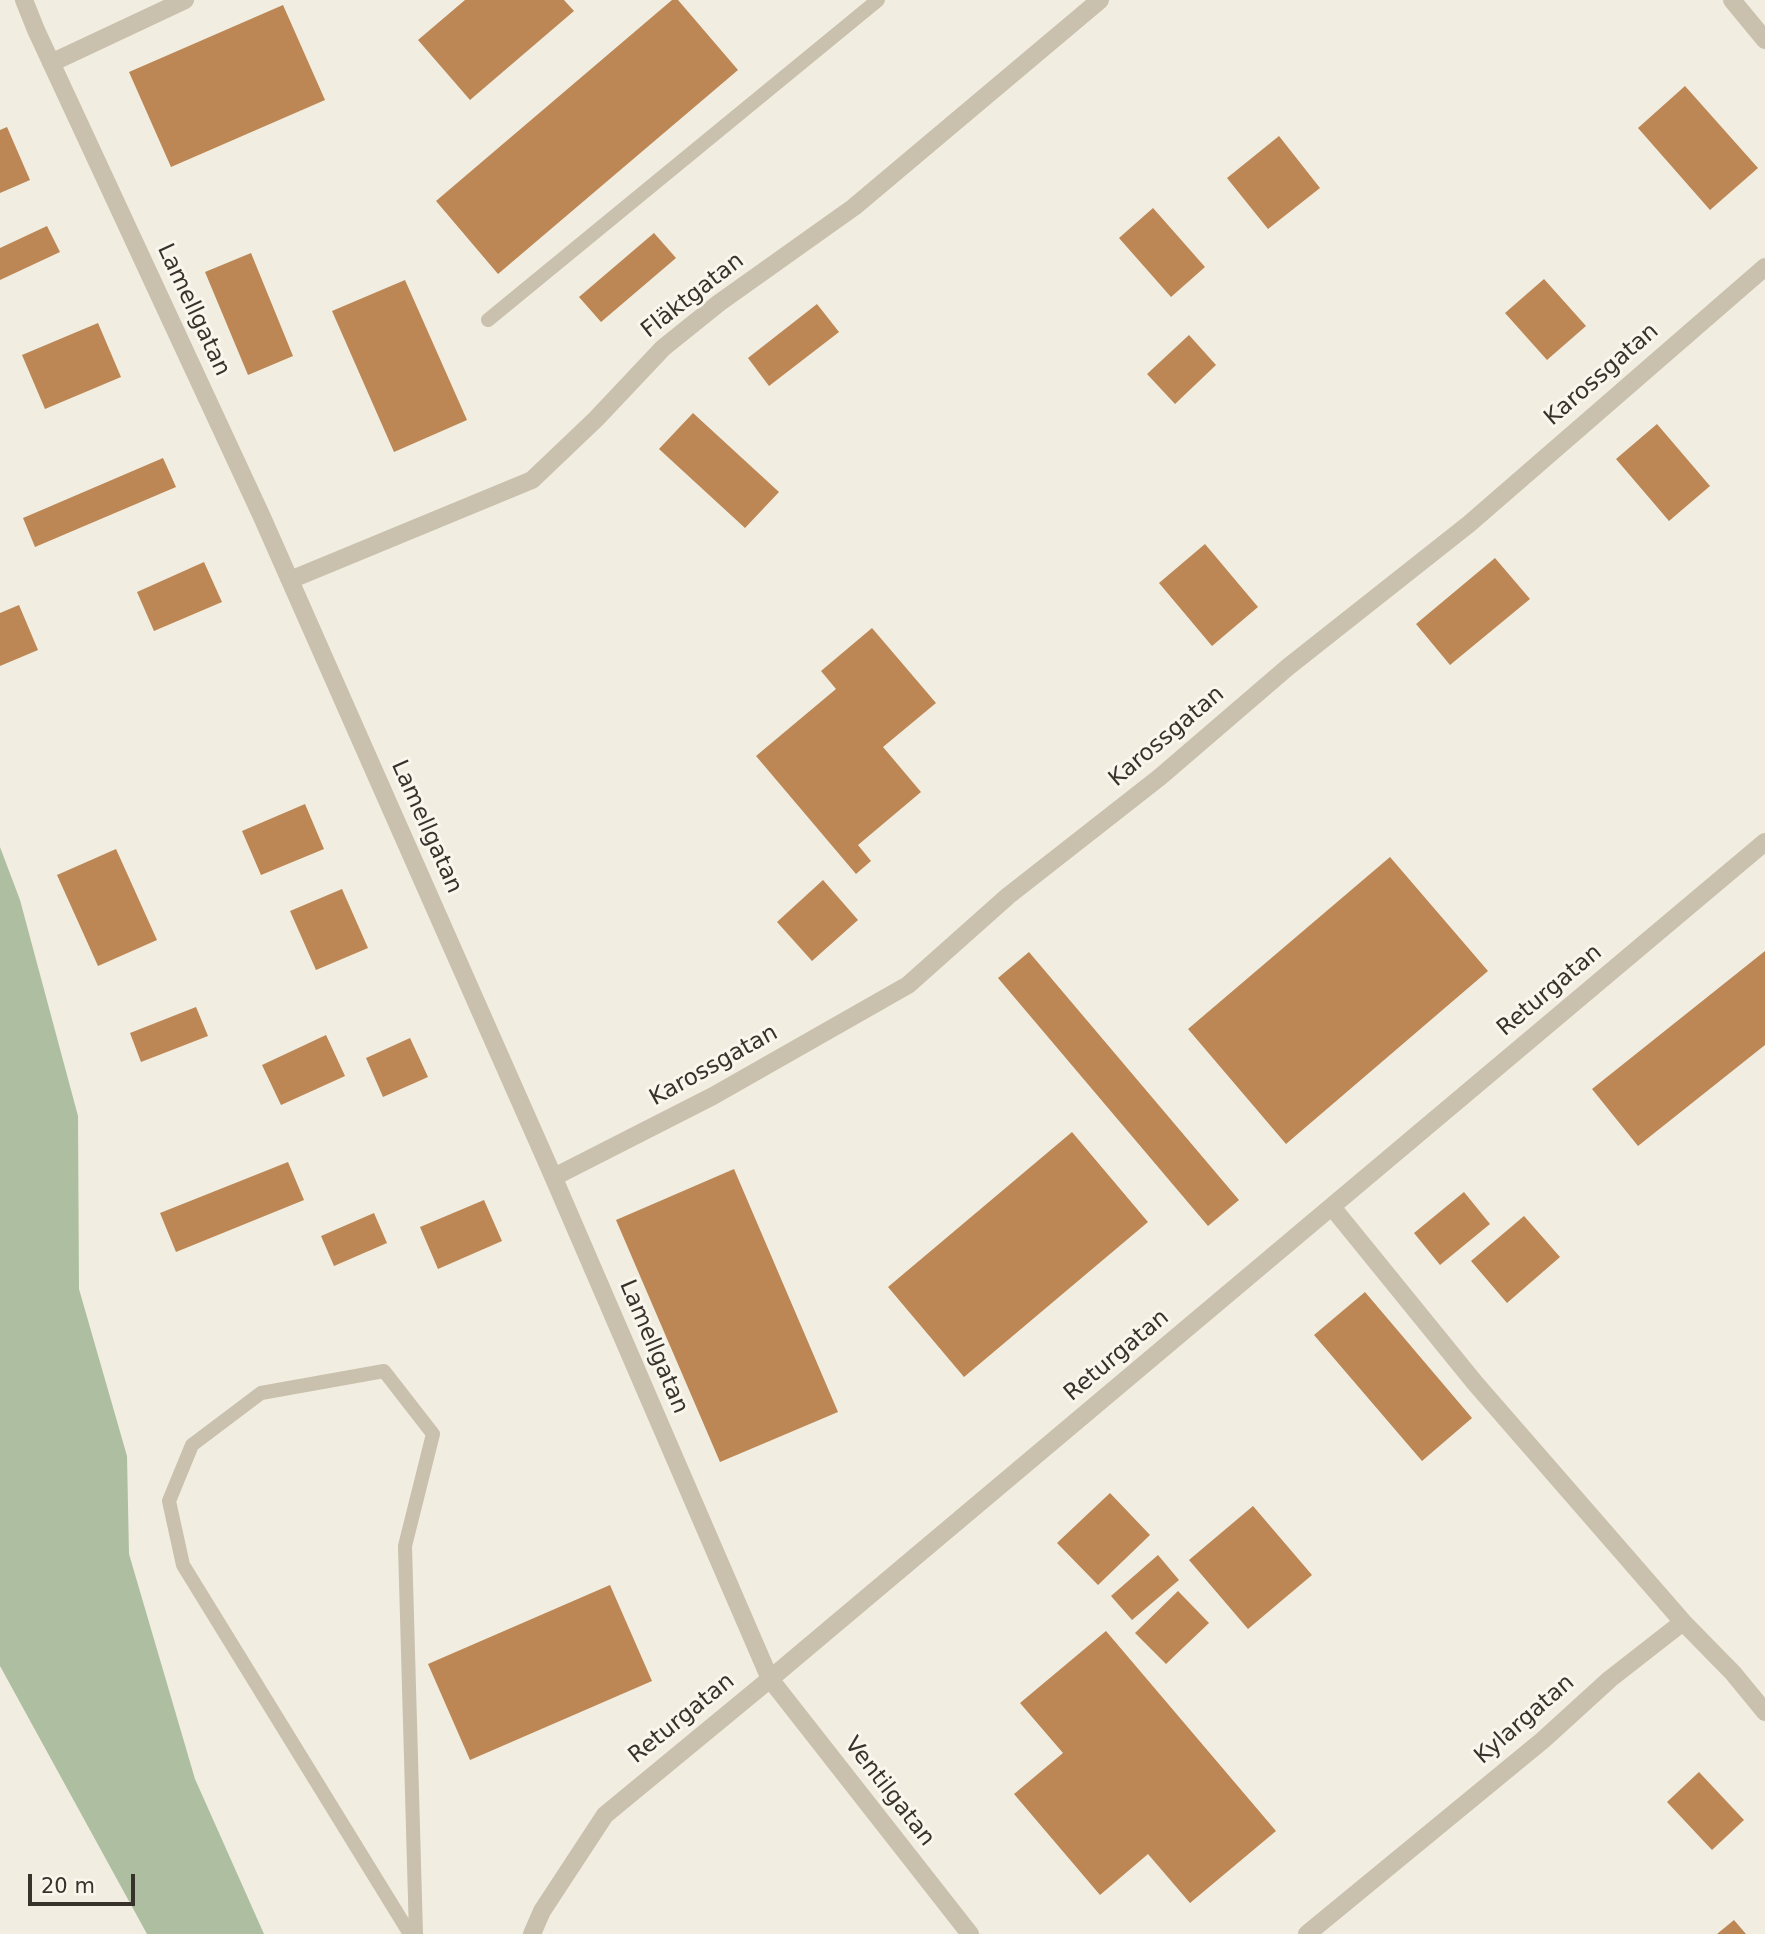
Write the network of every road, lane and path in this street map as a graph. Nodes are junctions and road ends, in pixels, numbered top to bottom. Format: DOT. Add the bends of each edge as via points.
graph roads {
  1 [pos="24,0"];
  2 [pos="185,0"];
  3 [pos="878,0"];
  4 [pos="1100,0"];
  5 [pos="1732,0"];
  6 [pos="1765,40"];
  7 [pos="51,63"];
  8 [pos="1765,267"];
  9 [pos="488,320"];
  10 [pos="290,580"];
  11 [pos="1765,842"];
  12 [pos="554,1177"];
  13 [pos="1332,1207"];
  14 [pos="1683,1622"];
  15 [pos="770,1679"];
  16 [pos="1765,1712"];
  17 [pos="410,1934"];
  18 [pos="416,1934"];
  19 [pos="532,1934"];
  20 [pos="970,1934"];
  21 [pos="1307,1934"];
  1 -- 7 [label="street, Lamellgatan"];
  2 -- 7 [label="street"];
  3 -- 9 [label="lane"];
  4 -- 10 [label="street, Fläktgatan" via="854,207 663,348 532,480"];
  5 -- 6 [label="street"];
  7 -- 10 [label="street, Lamellgatan"];
  8 -- 12 [label="street, Karossgatan" via="1469,524 1008,895 908,985 713,1096"];
  10 -- 12 [label="street, Lamellgatan"];
  11 -- 13 [label="street, Returgatan"];
  12 -- 15 [label="street, Lamellgatan"];
  13 -- 14 [label="street" via="1475,1383"];
  13 -- 15 [label="street, Returgatan"];
  14 -- 16 [label="street"];
  14 -- 21 [label="street, Kylargatan"];
  15 -- 19 [label="street, Returgatan" via="605,1815 541,1911"];
  15 -- 20 [label="street, Ventilgatan"];
  17 -- 18 [label="lane" via="183,1565 169,1502 192,1445 261,1394 384,1371 433,1434 405,1546"];
}
